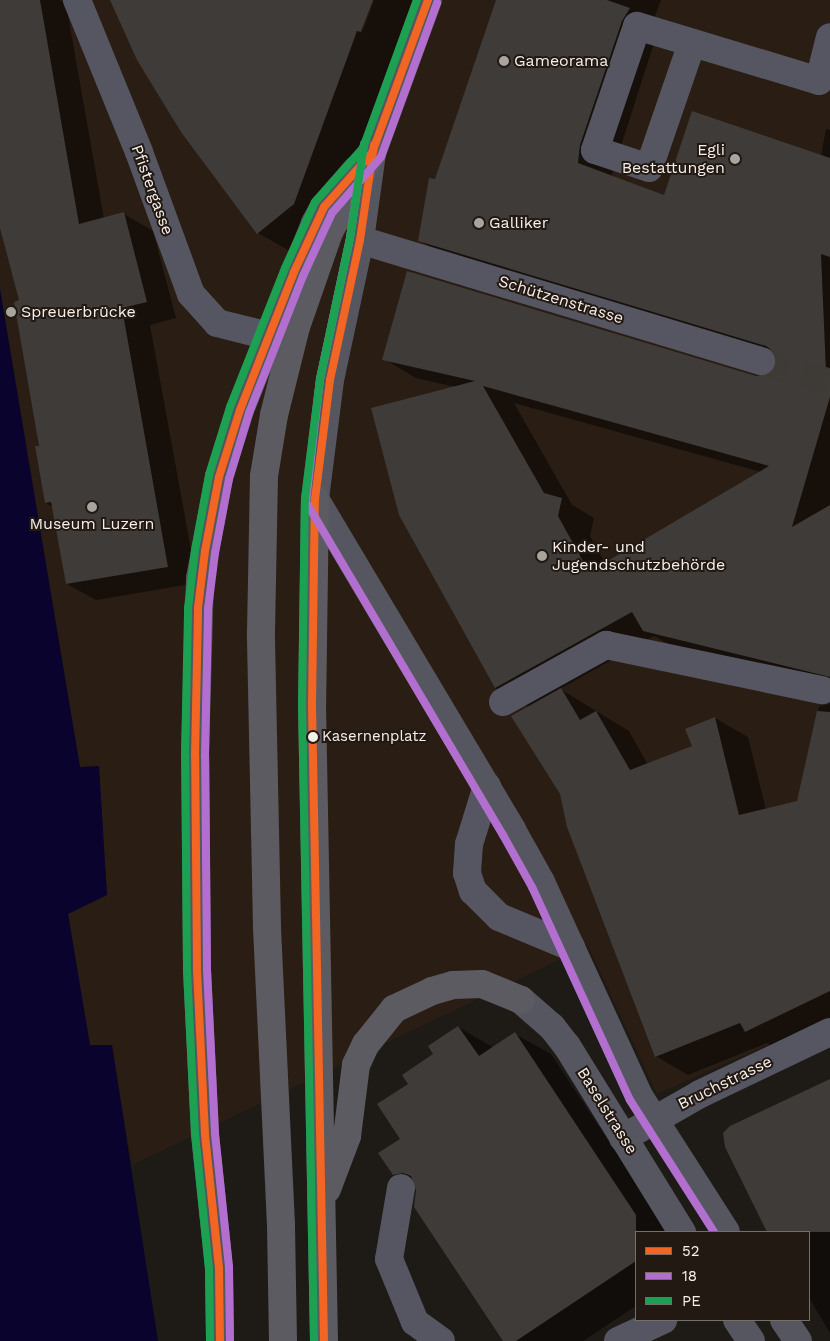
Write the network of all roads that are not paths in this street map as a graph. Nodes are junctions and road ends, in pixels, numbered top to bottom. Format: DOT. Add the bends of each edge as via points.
graph roads {
  1 [pos="77,0"];
  2 [pos="428,0"];
  3 [pos="830,37"];
  4 [pos="692,43"];
  5 [pos="372,153"];
  6 [pos="360,240"];
  7 [pos="278,344"];
  8 [pos="761,360"];
  9 [pos="315,500"];
  10 [pos="822,690"];
  11 [pos="503,702"];
  12 [pos="487,786"];
  13 [pos="571,947"];
  14 [pos="521,1000"];
  15 [pos="830,1032"];
  16 [pos="652,1120"];
  17 [pos="623,1138"];
  18 [pos="401,1188"];
  19 [pos="321,1207"];
  20 [pos="681,1231"];
  21 [pos="725,1231"];
  22 [pos="661,1321"];
  23 [pos="738,1321"];
  24 [pos="785,1321"];
  25 [pos="220,1341"];
  26 [pos="283,1341"];
  27 [pos="324,1341"];
  28 [pos="441,1341"];
  29 [pos="618,1341"];
  30 [pos="751,1341"];
  31 [pos="798,1341"];
  1 -- 7 [label="street, Pfistergasse" via="139,152 191,294 217,323"];
  2 -- 5 [label="main road"];
  3 -- 4 [label="street" via="819,81"];
  4 -- 4 [label="street" via="637,26 595,150 649,168"];
  5 -- 6 [label="main road"];
  5 -- 7 [label="highway" via="329,232"];
  6 -- 8 [label="street, Schützenstrasse"];
  6 -- 9 [label="main road" via="330,380"];
  7 -- 25 [label="main road" via="219,477 198,608 195,756 197,968 204,1134 219,1268"];
  7 -- 26 [label="highway" via="264,476 261,553 267,926"];
  9 -- 12 [label="main road, Baselstrasse"];
  9 -- 19 [label="highway" via="312,705"];
  10 -- 11 [label="street" via="606,645"];
  12 -- 13 [label="main road, Baselstrasse" via="541,882"];
  12 -- 13 [label="street" via="469,844 467,873 473,891 499,917"];
  13 -- 16 [label="main road, Baselstrasse"];
  14 -- 17 [label="main road, Baselstrasse" via="552,1027 567,1046"];
  14 -- 19 [label="highway" via="482,984 454,985 412,999 394,1009 381,1023 356,1065 347,1136"];
  15 -- 16 [label="street, Bruchstrasse"];
  16 -- 17 [label="street, Bruchstrasse"];
  16 -- 21 [label="main road, Baselstrasse"];
  17 -- 20 [label="main road, Baselstrasse"];
  18 -- 28 [label="street" via="389,1259 415,1322"];
  19 -- 27 [label="highway"];
  22 -- 29 [label="street"];
  23 -- 30 [label="main road"];
  24 -- 31 [label="main road"];
}
